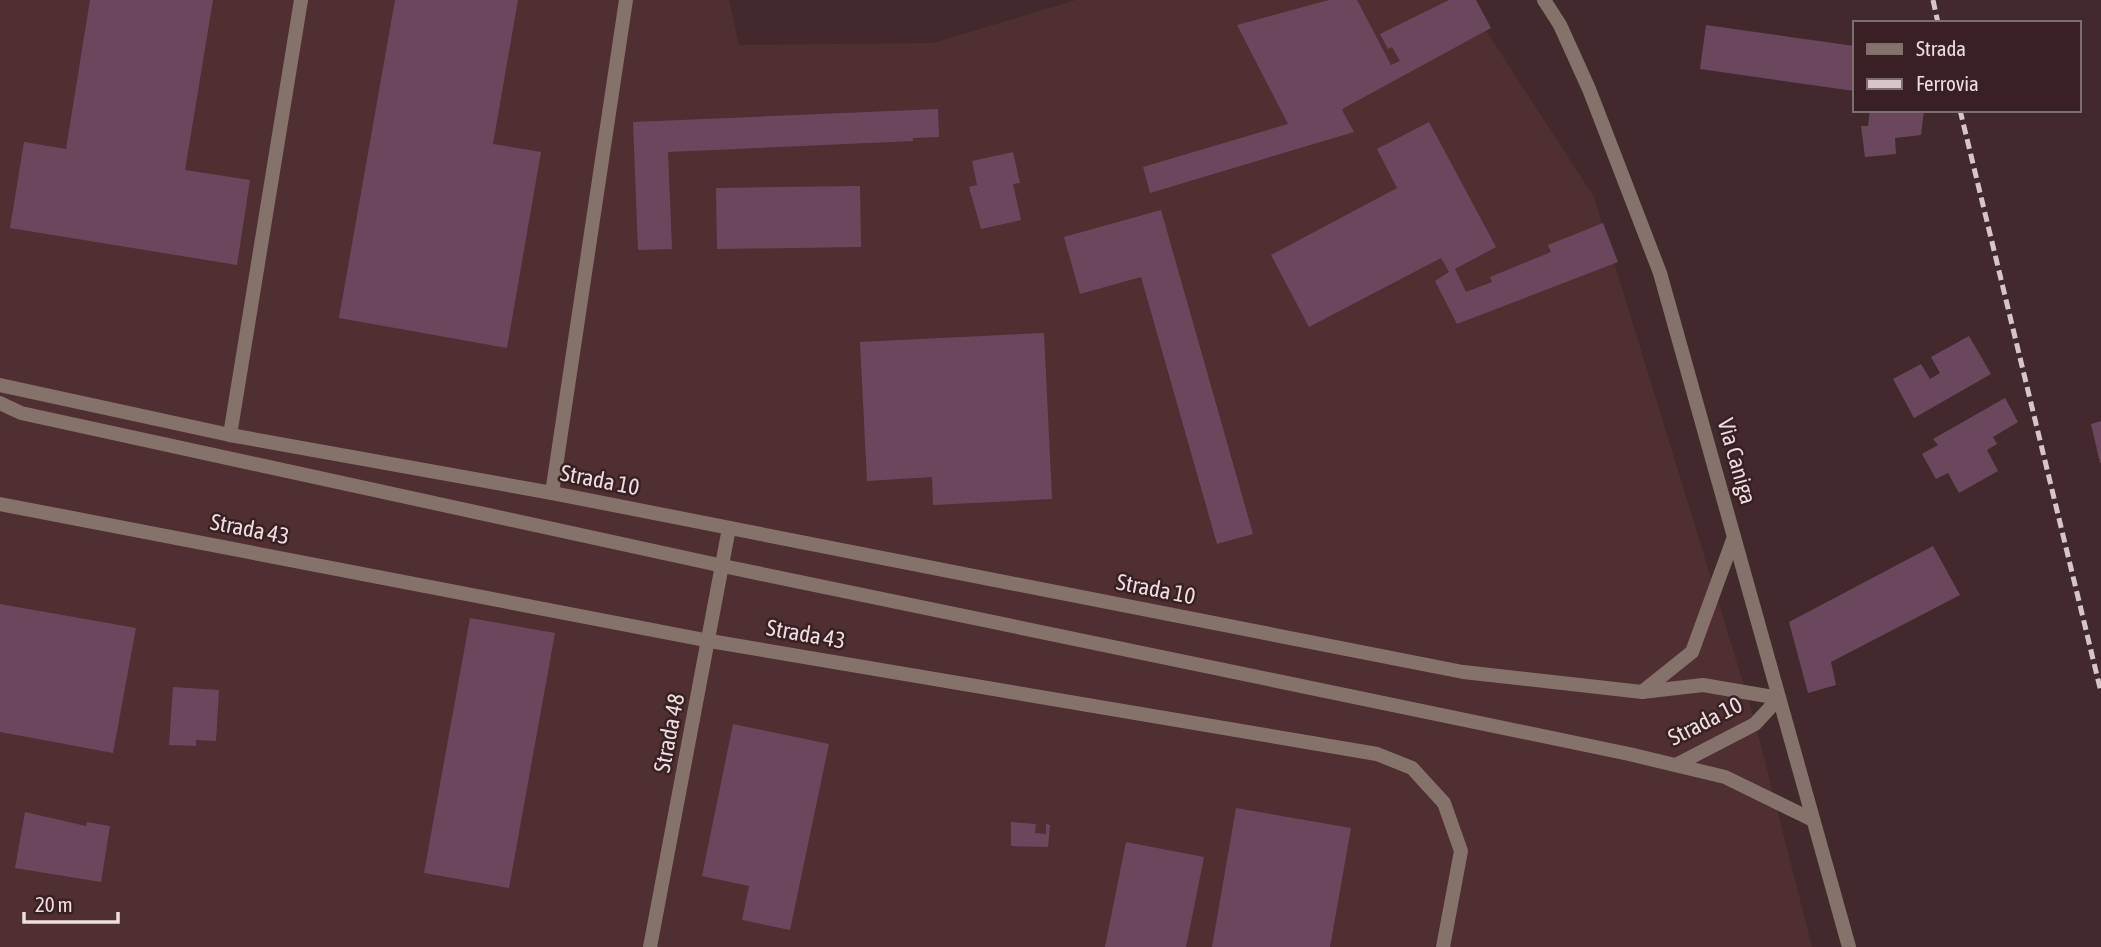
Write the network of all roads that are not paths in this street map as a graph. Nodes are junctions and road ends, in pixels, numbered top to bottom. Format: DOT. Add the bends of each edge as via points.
graph roads {
  1 [pos="301,0"];
  2 [pos="626,0"];
  3 [pos="1544,0"];
  4 [pos="0,385"];
  5 [pos="0,402"];
  6 [pos="230,435"];
  7 [pos="552,493"];
  8 [pos="0,504"];
  9 [pos="729,528"];
  10 [pos="1734,537"];
  11 [pos="723,566"];
  12 [pos="710,641"];
  13 [pos="1642,692"];
  14 [pos="1779,698"];
  15 [pos="1676,765"];
  16 [pos="1813,820"];
  17 [pos="650,947"];
  18 [pos="1443,947"];
  19 [pos="1849,947"];
  1 -- 6 [label="street"];
  2 -- 7 [label="street"];
  3 -- 10 [label="street, Via Caniga" via="1589,89 1660,273"];
  4 -- 6 [label="street, Strada 10"];
  5 -- 11 [label="street, Strada 10" via="21,413"];
  6 -- 7 [label="street, Strada 10"];
  7 -- 9 [label="street, Strada 10"];
  8 -- 12 [label="street, Strada 43"];
  9 -- 11 [label="street, Strada 48"];
  9 -- 13 [label="street, Strada 10" via="1463,672"];
  10 -- 13 [label="street" via="1692,652"];
  10 -- 14 [label="street, Via Caniga"];
  11 -- 12 [label="street, Strada 48"];
  11 -- 15 [label="street, Strada 10"];
  12 -- 17 [label="street, Strada 48"];
  12 -- 18 [label="street, Strada 43" via="1377,754 1412,768 1444,803 1461,851"];
  13 -- 14 [label="street, Strada 10" via="1703,685"];
  14 -- 15 [label="street, Strada 10" via="1755,724"];
  14 -- 16 [label="street, Via Caniga"];
  15 -- 16 [label="street" via="1725,777"];
  16 -- 19 [label="street, Via Caniga"];
}
